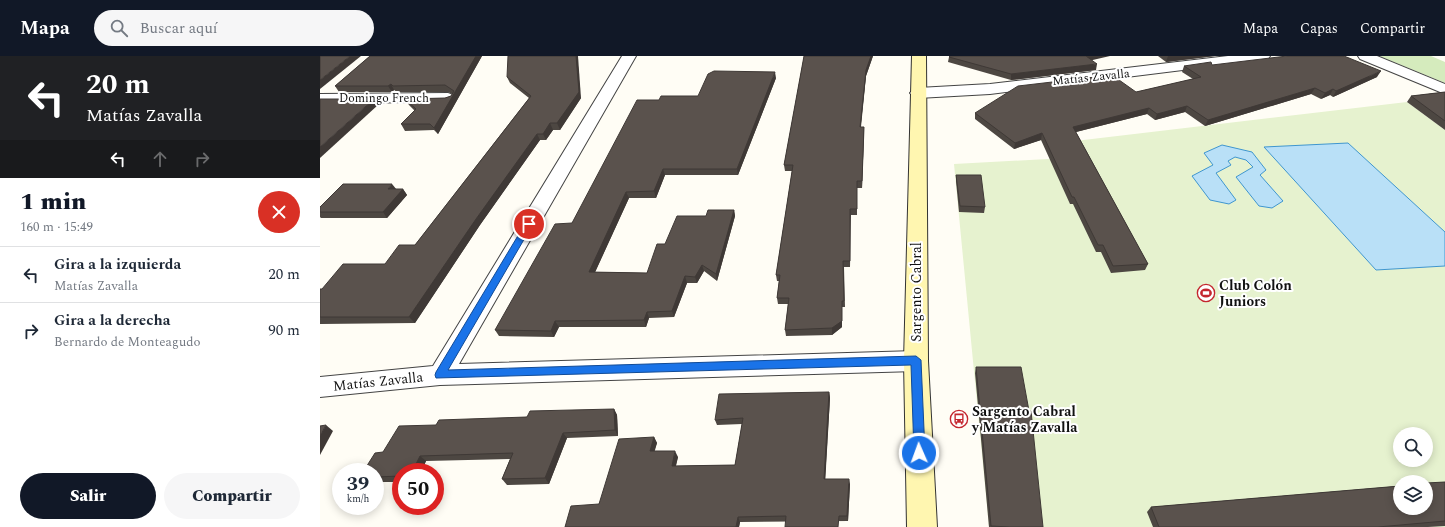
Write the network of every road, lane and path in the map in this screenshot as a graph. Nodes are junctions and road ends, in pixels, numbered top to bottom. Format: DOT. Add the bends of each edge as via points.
graph roads {
  1 [pos="919,56"];
  2 [pos="1263,56"];
  3 [pos="1365,56"];
  4 [pos="633,58"];
  5 [pos="1132,60"];
  6 [pos="1148,70"];
  7 [pos="337,84"];
  8 [pos="1445,89"];
  9 [pos="918,93"];
  10 [pos="448,98"];
  11 [pos="320,99"];
  12 [pos="916,360"];
  13 [pos="440,375"];
  14 [pos="320,387"];
  15 [pos="922,527"];
  1 -- 9 [label="main road, Sargento Cabral"];
  2 -- 6 [label="street, Matías Zavalla"];
  3 -- 8 [label="street"];
  4 -- 13 [label="street"];
  5 -- 6 [label="street"];
  6 -- 9 [label="street, Matías Zavalla" via="990,89"];
  7 -- 11 [label="street"];
  9 -- 12 [label="main road, Sargento Cabral"];
  10 -- 11 [label="street, Domingo French"];
  12 -- 13 [label="street, Matías Zavalla"];
  12 -- 15 [label="main road, Sargento Cabral"];
  13 -- 14 [label="street, Matías Zavalla"];
}
